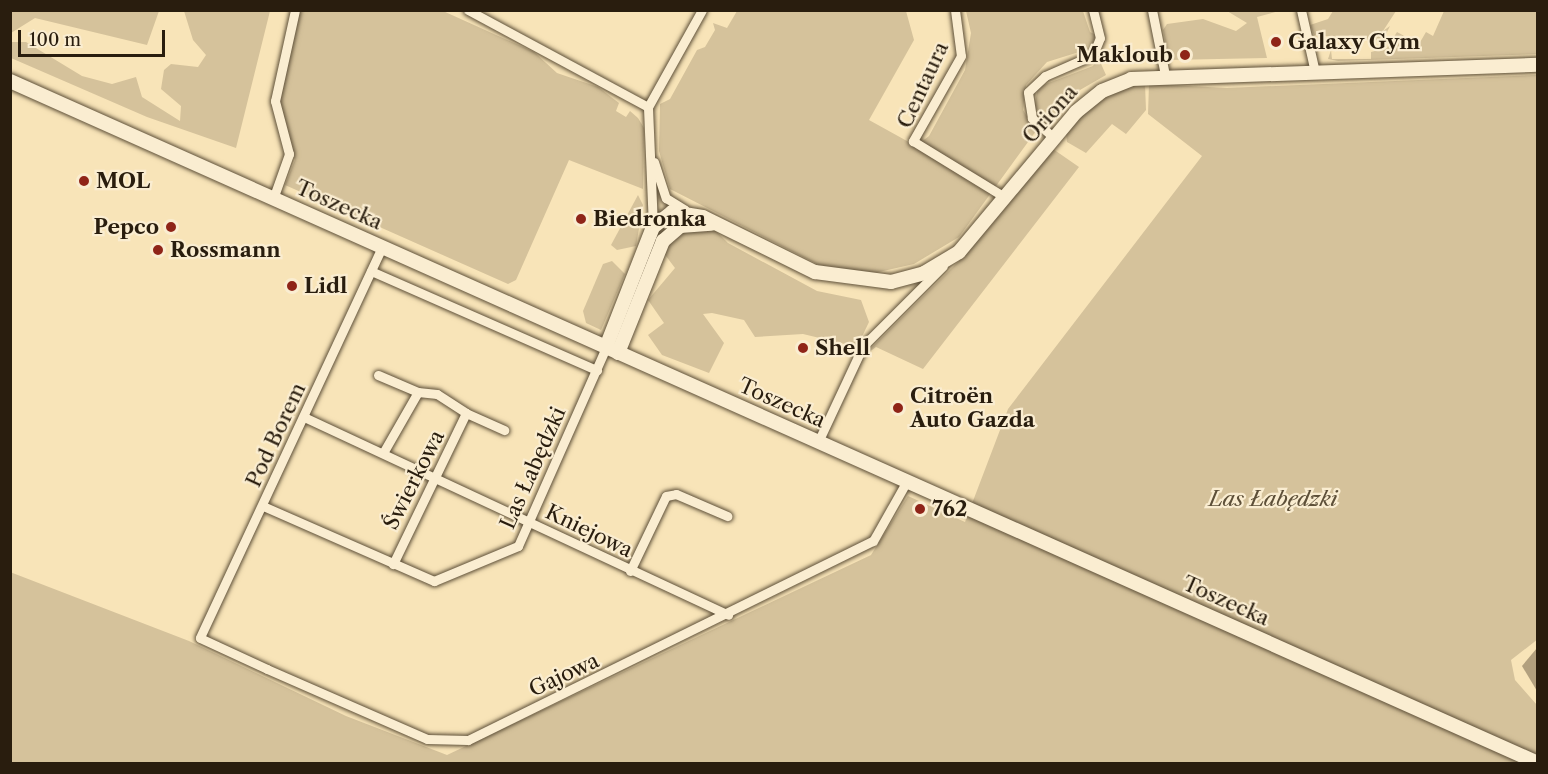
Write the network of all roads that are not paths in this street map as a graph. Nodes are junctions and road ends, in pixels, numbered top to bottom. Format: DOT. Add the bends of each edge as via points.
graph roads {
  1 [pos="295,10"];
  2 [pos="468,10"];
  3 [pos="702,10"];
  4 [pos="955,10"];
  5 [pos="1093,10"];
  6 [pos="1152,10"];
  7 [pos="1301,10"];
  8 [pos="1538,65"];
  9 [pos="1315,72"];
  10 [pos="1165,75"];
  11 [pos="10,81"];
  12 [pos="648,107"];
  13 [pos="1054,138"];
  14 [pos="652,154"];
  15 [pos="666,198"];
  16 [pos="1006,198"];
  17 [pos="273,199"];
  18 [pos="669,220"];
  19 [pos="382,247"];
  20 [pos="951,258"];
  21 [pos="637,262"];
  22 [pos="652,264"];
  23 [pos="371,271"];
  24 [pos="612,350"];
  25 [pos="597,370"];
  26 [pos="378,375"];
  27 [pos="418,392"];
  28 [pos="466,413"];
  29 [pos="304,417"];
  30 [pos="504,430"];
  31 [pos="818,442"];
  32 [pos="383,453"];
  33 [pos="432,476"];
  34 [pos="906,481"];
  35 [pos="263,506"];
  36 [pos="727,516"];
  37 [pos="529,522"];
  38 [pos="393,564"];
  39 [pos="630,571"];
  40 [pos="728,615"];
  41 [pos="200,638"];
  42 [pos="1538,763"];
  1 -- 17 [label="street" via="275,101 289,154"];
  2 -- 12 [label="street"];
  3 -- 12 [label="street"];
  4 -- 16 [label="street, Centaura" via="961,56 913,141"];
  5 -- 13 [label="street" via="1100,38 1093,55 1045,76 1028,92 1032,118"];
  6 -- 10 [label="street"];
  7 -- 9 [label="street"];
  8 -- 9 [label="main road, Oriona"];
  9 -- 10 [label="main road, Oriona"];
  10 -- 13 [label="main road, Oriona" via="1131,79 1102,91"];
  11 -- 17 [label="main road, Toszecka"];
  12 -- 14 [label="street"];
  13 -- 16 [label="main road, Oriona"];
  14 -- 15 [label="street"];
  14 -- 18 [label="street"];
  15 -- 18 [label="street"];
  15 -- 18 [label="street"];
  16 -- 20 [label="main road, Oriona"];
  17 -- 19 [label="main road, Toszecka"];
  18 -- 20 [label="main road, Oriona" via="722,227 800,266 847,280 899,280"];
  18 -- 21 [label="main road"];
  18 -- 22 [label="main road"];
  19 -- 23 [label="street, Pod Borem"];
  19 -- 24 [label="main road, Toszecka"];
  20 -- 31 [label="street" via="863,346"];
  21 -- 22 [label="main road"];
  21 -- 24 [label="main road"];
  22 -- 24 [label="main road"];
  23 -- 25 [label="street"];
  23 -- 29 [label="street, Pod Borem"];
  24 -- 25 [label="street, Las Łabędzki"];
  24 -- 31 [label="main road, Toszecka"];
  25 -- 37 [label="street, Las Łabędzki"];
  26 -- 27 [label="street, Świerkowa"];
  27 -- 28 [label="street, Świerkowa" via="437,394"];
  27 -- 32 [label="street, Świerkowa"];
  28 -- 30 [label="street, Świerkowa"];
  28 -- 33 [label="street, Świerkowa"];
  29 -- 32 [label="street, Kniejowa"];
  29 -- 35 [label="street, Pod Borem"];
  31 -- 34 [label="main road, Toszecka"];
  32 -- 33 [label="street, Kniejowa"];
  33 -- 37 [label="street, Kniejowa"];
  33 -- 38 [label="street, Świerkowa"];
  34 -- 40 [label="street, Gajowa" via="873,541"];
  34 -- 42 [label="main road, Toszecka"];
  35 -- 38 [label="street, Las Łabędzki"];
  35 -- 41 [label="street, Pod Borem"];
  36 -- 39 [label="street" via="676,494 666,496"];
  37 -- 38 [label="street, Las Łabędzki" via="518,546 434,581"];
  37 -- 39 [label="street, Kniejowa"];
  39 -- 40 [label="street, Kniejowa"];
  40 -- 41 [label="street, Gajowa" via="468,740 446,744"];
}
